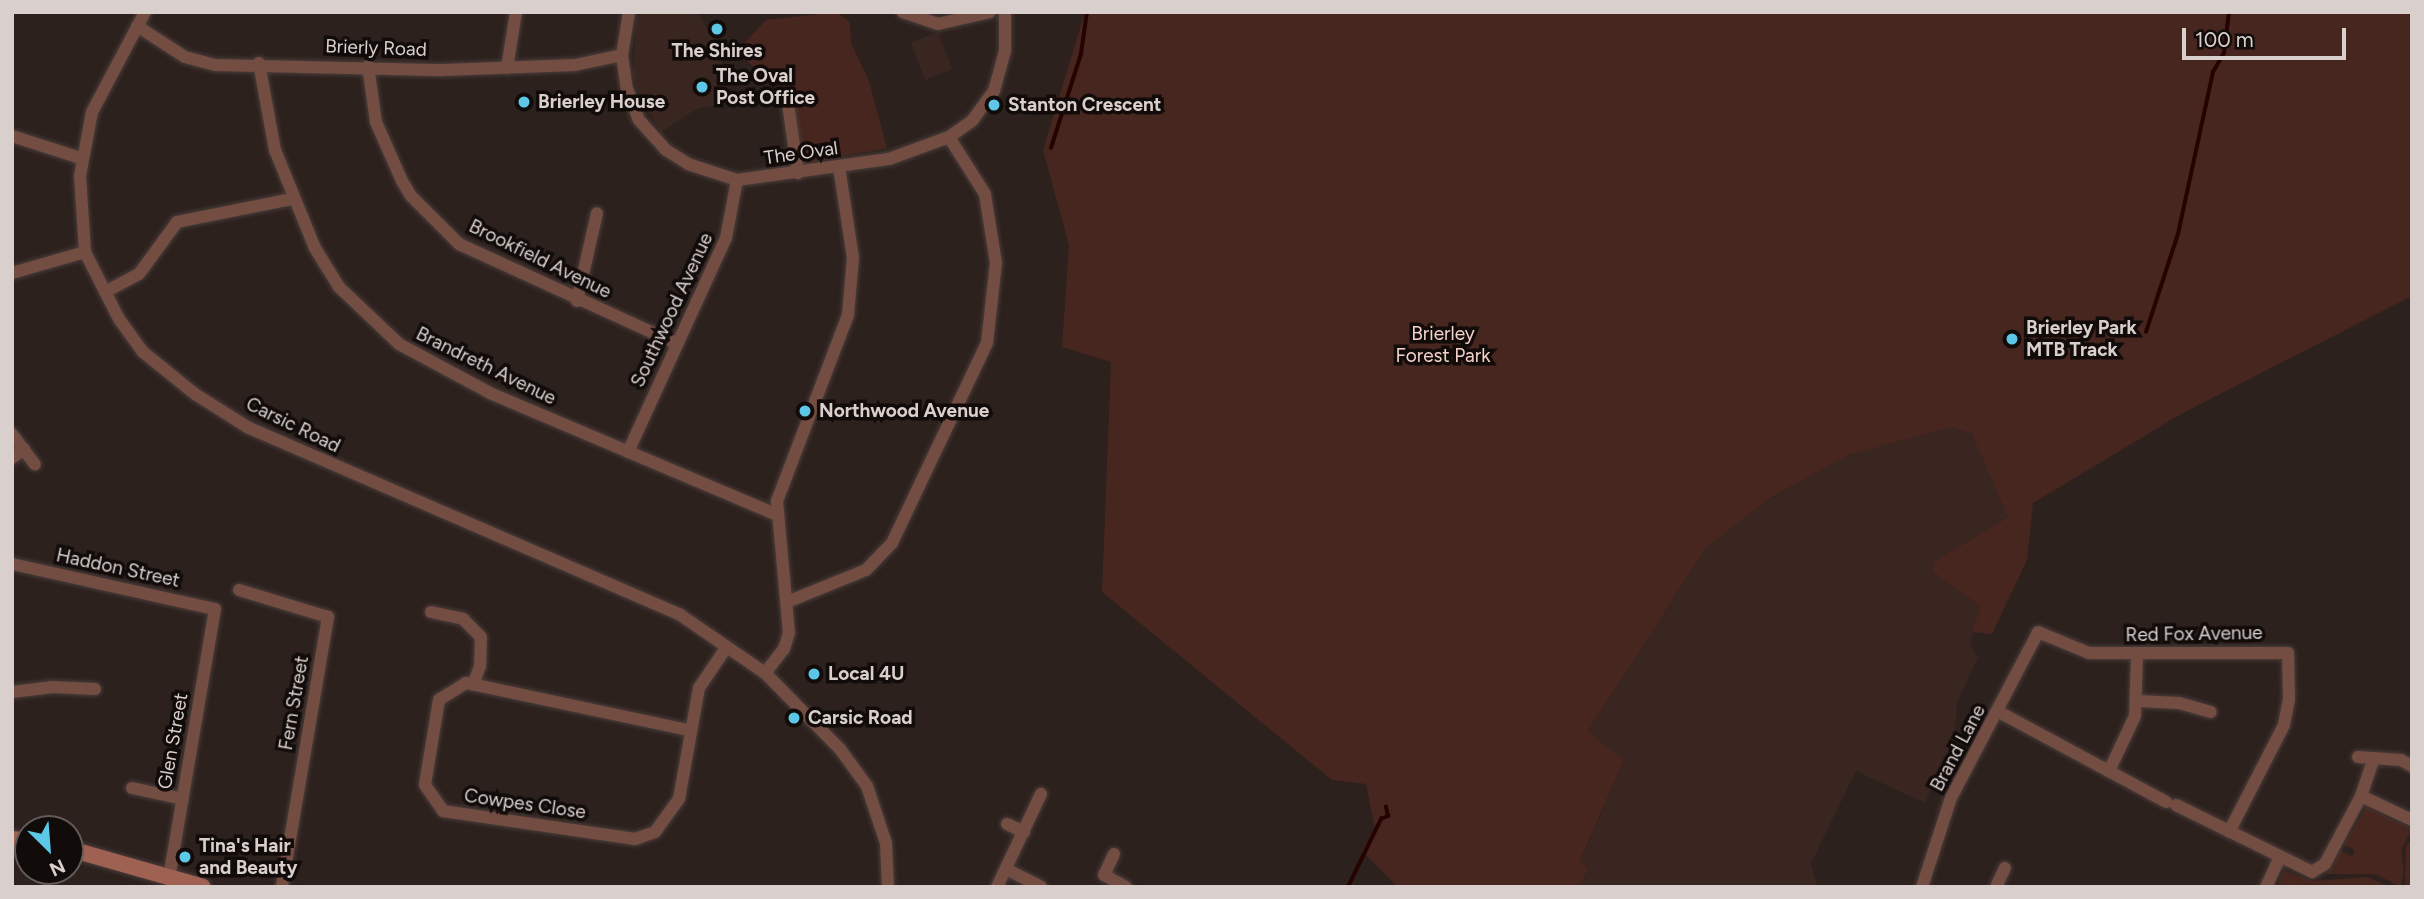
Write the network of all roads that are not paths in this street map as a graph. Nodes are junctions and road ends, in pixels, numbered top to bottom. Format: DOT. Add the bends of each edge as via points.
graph roads {
  1 [pos="145,12"];
  2 [pos="516,12"];
  3 [pos="629,12"];
  4 [pos="904,12"];
  5 [pos="990,12"];
  6 [pos="1004,12"];
  7 [pos="137,26"];
  8 [pos="622,55"];
  9 [pos="259,63"];
  10 [pos="368,66"];
  11 [pos="507,68"];
  12 [pos="787,97"];
  13 [pos="12,136"];
  14 [pos="949,137"];
  15 [pos="80,158"];
  16 [pos="839,167"];
  17 [pos="798,173"];
  18 [pos="737,180"];
  19 [pos="292,199"];
  20 [pos="597,213"];
  21 [pos="85,252"];
  22 [pos="12,273"];
  23 [pos="105,292"];
  24 [pos="577,301"];
  25 [pos="677,344"];
  26 [pos="12,434"];
  27 [pos="24,449"];
  28 [pos="628,452"];
  29 [pos="12,458"];
  30 [pos="35,464"];
  31 [pos="778,515"];
  32 [pos="12,564"];
  33 [pos="239,590"];
  34 [pos="787,601"];
  35 [pos="215,609"];
  36 [pos="431,612"];
  37 [pos="2038,632"];
  38 [pos="726,648"];
  39 [pos="2137,656"];
  40 [pos="765,673"];
  41 [pos="473,685"];
  42 [pos="95,690"];
  43 [pos="12,692"];
  44 [pos="2138,701"];
  45 [pos="1999,712"];
  46 [pos="2211,712"];
  47 [pos="688,730"];
  48 [pos="2358,757"];
  49 [pos="2375,758"];
  50 [pos="2412,766"];
  51 [pos="2109,771"];
  52 [pos="132,788"];
  53 [pos="1041,794"];
  54 [pos="2361,796"];
  55 [pos="183,799"];
  56 [pos="2412,820"];
  57 [pos="1007,824"];
  58 [pos="1024,832"];
  59 [pos="2229,832"];
  60 [pos="84,853"];
  61 [pos="1114,854"];
  62 [pos="2279,859"];
  63 [pos="1006,869"];
  64 [pos="2005,869"];
  65 [pos="169,879"];
  66 [pos="203,887"];
  67 [pos="282,887"];
  68 [pos="888,887"];
  69 [pos="997,887"];
  70 [pos="1041,887"];
  71 [pos="1126,887"];
  72 [pos="1922,887"];
  73 [pos="1996,887"];
  74 [pos="2266,887"];
  1 -- 7 [label="street, Carsic Road"];
  2 -- 11 [label="street"];
  3 -- 8 [label="street, The Oval"];
  4 -- 5 [label="street" via="938,24"];
  6 -- 14 [label="street, The Oval" via="1005,51 994,91 972,121"];
  7 -- 9 [label="street, Brierly Road" via="185,57 215,65"];
  7 -- 15 [label="street, Carsic Road" via="92,112"];
  8 -- 11 [label="street, Brierly Road" via="575,65"];
  8 -- 18 [label="street, The Oval" via="633,107 650,135 688,164"];
  9 -- 10 [label="street, Brierly Road"];
  9 -- 19 [label="street, Brandreth Avenue" via="275,150"];
  10 -- 11 [label="street, Brierly Road"];
  10 -- 24 [label="street, Brookfield Avenue" via="376,122 411,196 459,244"];
  12 -- 17 [label="street"];
  13 -- 15 [label="street"];
  14 -- 16 [label="street, The Oval" via="902,156"];
  14 -- 34 [label="street" via="985,194 996,263 987,343 892,543 866,570"];
  15 -- 21 [label="street, Carsic Road"];
  16 -- 17 [label="street, The Oval"];
  16 -- 31 [label="street" via="853,258 848,315 777,500"];
  17 -- 18 [label="street, The Oval"];
  18 -- 25 [label="street, Southwood Avenue" via="726,238"];
  19 -- 23 [label="street" via="177,222 139,274"];
  19 -- 28 [label="street, Brandreth Avenue" via="338,287 399,344 490,393"];
  20 -- 24 [label="street"];
  21 -- 22 [label="street"];
  21 -- 23 [label="street, Carsic Road"];
  23 -- 38 [label="street, Carsic Road" via="143,352 195,394 249,428 678,614"];
  24 -- 25 [label="street, Brookfield Avenue"];
  25 -- 28 [label="street, Southwood Avenue"];
  26 -- 27 [label="street"];
  27 -- 29 [label="street"];
  27 -- 30 [label="street"];
  28 -- 31 [label="street, Brandreth Avenue"];
  31 -- 34 [label="street"];
  32 -- 35 [label="street, Haddon Street"];
  33 -- 67 [label="street, Fern Street" via="328,617"];
  34 -- 40 [label="street" via="787,641"];
  35 -- 55 [label="street, Glen Street"];
  36 -- 41 [label="street" via="463,619 481,636 480,666"];
  37 -- 39 [label="street, Red Fox Avenue" via="2089,653"];
  37 -- 45 [label="street, Brand Lane"];
  38 -- 40 [label="street, Carsic Road"];
  38 -- 47 [label="street, Cowpes Close" via="699,688"];
  39 -- 44 [label="street"];
  39 -- 59 [label="street, Red Fox Avenue" via="2288,653 2289,699 2284,725"];
  40 -- 68 [label="street, Carsic Road" via="840,749 867,786 886,843"];
  41 -- 47 [label="street"];
  41 -- 47 [label="street, Cowpes Close" via="466,683 439,700 425,785 443,811 635,839 666,823 679,799"];
  42 -- 43 [label="street" via="51,687"];
  44 -- 46 [label="street" via="2179,703"];
  44 -- 51 [label="street" via="2130,731"];
  45 -- 51 [label="street"];
  45 -- 72 [label="street, Brand Lane" via="1951,798"];
  48 -- 49 [label="street"];
  49 -- 50 [label="street"];
  49 -- 54 [label="street"];
  51 -- 59 [label="street"];
  52 -- 55 [label="street"];
  53 -- 58 [label="street"];
  54 -- 56 [label="street"];
  54 -- 62 [label="street" via="2321,868 2306,873"];
  55 -- 65 [label="street, Glen Street"];
  57 -- 58 [label="street"];
  58 -- 63 [label="street"];
  59 -- 62 [label="street"];
  60 -- 65 [label="main road"];
  61 -- 71 [label="street" via="1104,876"];
  62 -- 74 [label="street"];
  63 -- 69 [label="street"];
  63 -- 70 [label="street"];
  64 -- 73 [label="street"];
  65 -- 66 [label="main road"];
}
